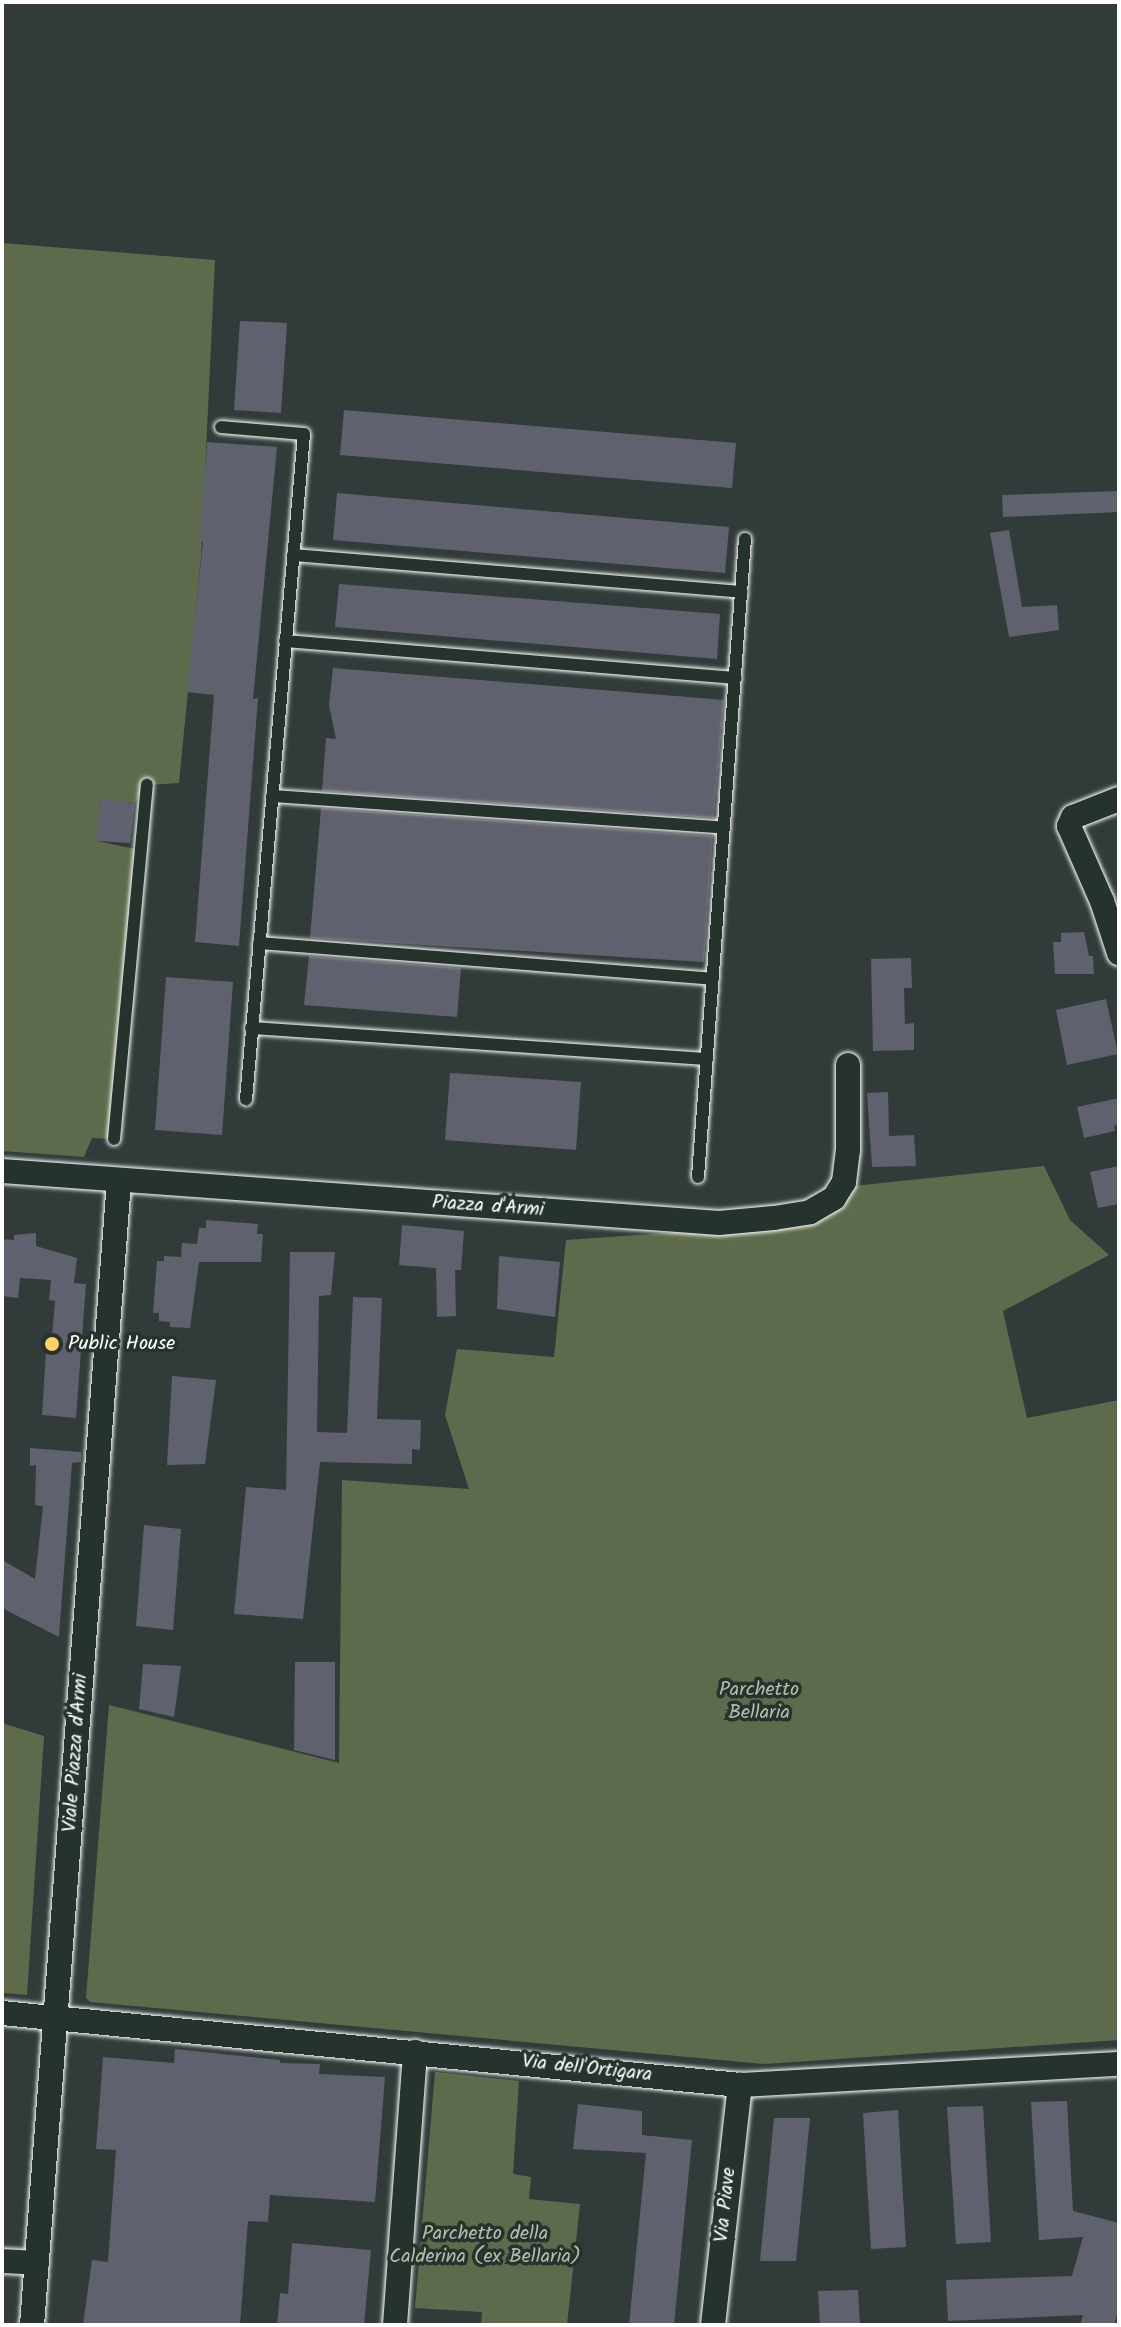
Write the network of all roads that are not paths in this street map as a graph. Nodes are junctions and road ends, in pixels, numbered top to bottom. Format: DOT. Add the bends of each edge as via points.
graph roads {
  1 [pos="221,427"];
  2 [pos="745,539"];
  3 [pos="293,555"];
  4 [pos="741,592"];
  5 [pos="285,641"];
  6 [pos="735,678"];
  7 [pos="147,785"];
  8 [pos="272,796"];
  9 [pos="1119,799"];
  10 [pos="724,828"];
  11 [pos="259,943"];
  12 [pos="1119,953"];
  13 [pos="713,979"];
  14 [pos="251,1028"];
  15 [pos="707,1059"];
  16 [pos="848,1065"];
  17 [pos="246,1099"];
  18 [pos="114,1139"];
  19 [pos="2,1171"];
  20 [pos="698,1177"];
  21 [pos="119,1181"];
  22 [pos="2,2013"];
  23 [pos="55,2017"];
  24 [pos="415,2052"];
  25 [pos="1119,2064"];
  26 [pos="740,2085"];
  27 [pos="2,2261"];
  28 [pos="37,2263"];
  29 [pos="32,2325"];
  30 [pos="395,2325"];
  31 [pos="713,2325"];
  1 -- 3 [label="lane" via="304,434"];
  2 -- 4 [label="lane"];
  3 -- 4 [label="lane"];
  3 -- 5 [label="lane"];
  4 -- 6 [label="lane"];
  5 -- 6 [label="lane"];
  5 -- 8 [label="lane"];
  6 -- 10 [label="lane"];
  7 -- 18 [label="lane"];
  8 -- 10 [label="lane"];
  8 -- 11 [label="lane"];
  9 -- 12 [label="street" via="1073,817 1069,826"];
  10 -- 13 [label="lane"];
  11 -- 13 [label="lane"];
  11 -- 14 [label="lane"];
  13 -- 15 [label="lane"];
  14 -- 15 [label="lane"];
  14 -- 17 [label="lane"];
  15 -- 20 [label="lane"];
  16 -- 21 [label="street, Piazza d'Armi" via="844,1182 834,1198 810,1212 719,1223"];
  19 -- 21 [label="street, Piazza d'Armi"];
  21 -- 23 [label="street, Viale Piazza d'Armi"];
  22 -- 23 [label="street, Via dell'Ortigara"];
  23 -- 24 [label="street, Via dell'Ortigara"];
  23 -- 28 [label="street, Viale Piazza d'Armi"];
  24 -- 26 [label="street, Via dell'Ortigara"];
  24 -- 30 [label="street"];
  25 -- 26 [label="street, Via dell'Ortigara"];
  26 -- 31 [label="street, Via Piave"];
  27 -- 28 [label="street"];
  28 -- 29 [label="street, Viale Piazza d'Armi"];
}
